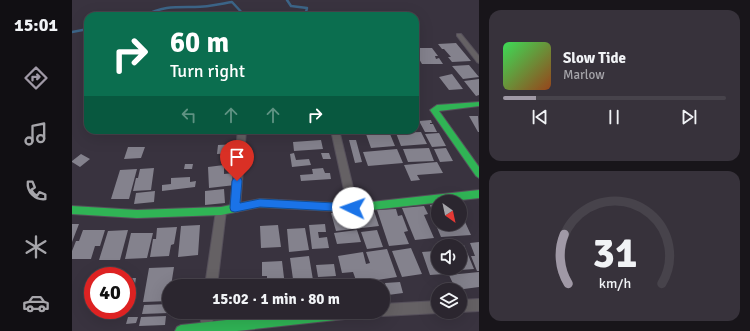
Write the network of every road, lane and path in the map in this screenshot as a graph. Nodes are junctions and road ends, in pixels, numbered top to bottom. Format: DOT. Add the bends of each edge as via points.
graph roads {
  1 [pos="459,35"];
  2 [pos="479,61"];
  3 [pos="479,104"];
  4 [pos="242,134"];
  5 [pos="336,134"];
  6 [pos="479,174"];
  7 [pos="479,194"];
  8 [pos="235,208"];
  9 [pos="353,208"];
  10 [pos="72,210"];
  11 [pos="221,211"];
  12 [pos="212,279"];
  13 [pos="479,305"];
  14 [pos="467,306"];
  15 [pos="431,307"];
  16 [pos="390,310"];
  17 [pos="207,319"];
  18 [pos="289,319"];
  19 [pos="206,328"];
  20 [pos="181,331"];
  1 -- 2 [label="street"];
  3 -- 6 [label="street" via="434,110"];
  4 -- 8 [label="street"];
  5 -- 9 [label="street"];
  7 -- 9 [label="street"];
  8 -- 9 [label="street" via="260,203"];
  8 -- 11 [label="street"];
  10 -- 11 [label="street" via="137,214"];
  11 -- 12 [label="street"];
  13 -- 14 [label="street"];
  15 -- 16 [label="street"];
  17 -- 19 [label="street"];
  18 -- 19 [label="street"];
  19 -- 20 [label="street"];
}
